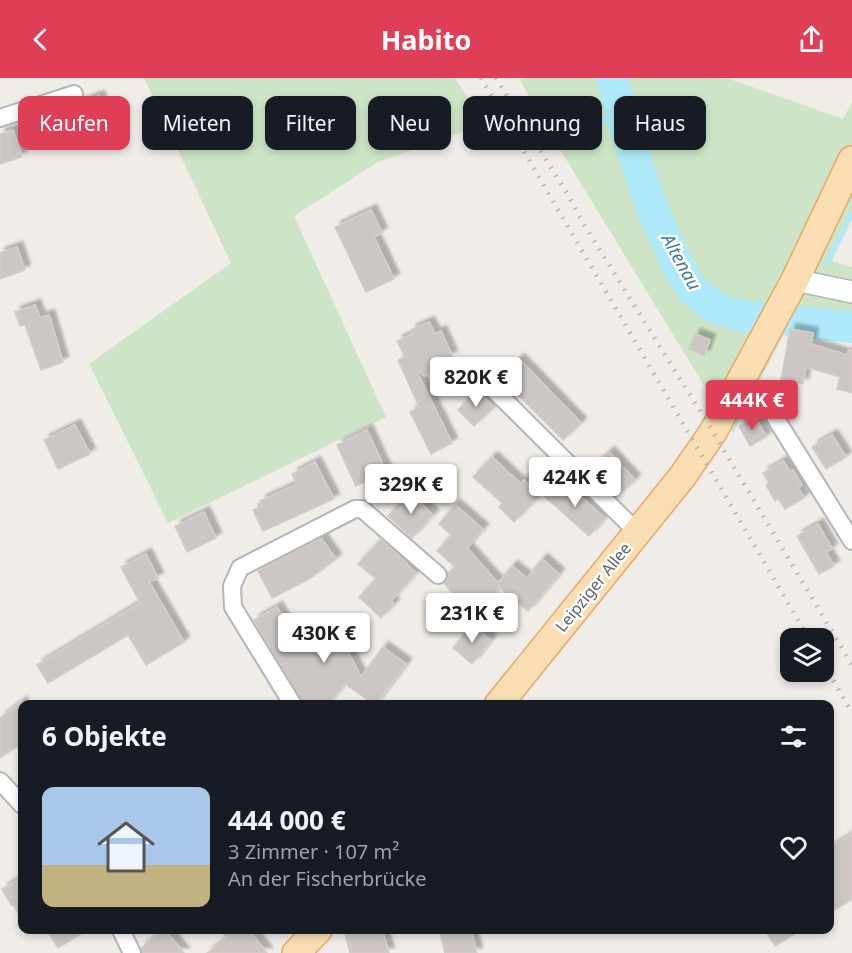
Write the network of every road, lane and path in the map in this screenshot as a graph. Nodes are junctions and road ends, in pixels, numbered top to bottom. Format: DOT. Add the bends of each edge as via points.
graph roads {
  1 [pos="74,94"];
  2 [pos="0,118"];
  3 [pos="852,160"];
  4 [pos="795,280"];
  5 [pos="852,292"];
  6 [pos="480,376"];
  7 [pos="742,382"];
  8 [pos="637,532"];
  9 [pos="852,541"];
  10 [pos="438,575"];
  11 [pos="289,700"];
  12 [pos="502,700"];
  13 [pos="0,781"];
  14 [pos="18,801"];
  15 [pos="123,934"];
  16 [pos="314,934"];
  17 [pos="132,953"];
  18 [pos="296,953"];
  1 -- 2 [label="street"];
  3 -- 4 [label="main road, Leipziger Allee"];
  4 -- 5 [label="street"];
  4 -- 7 [label="main road, Leipziger Allee"];
  6 -- 8 [label="street"];
  7 -- 8 [label="main road, Leipziger Allee" via="703,447"];
  7 -- 9 [label="street" via="768,406"];
  8 -- 12 [label="main road, Leipziger Allee"];
  10 -- 11 [label="street" via="363,509 355,509 240,568 232,586 233,607"];
  13 -- 14 [label="street"];
  15 -- 17 [label="street"];
  16 -- 18 [label="main road"];
}
